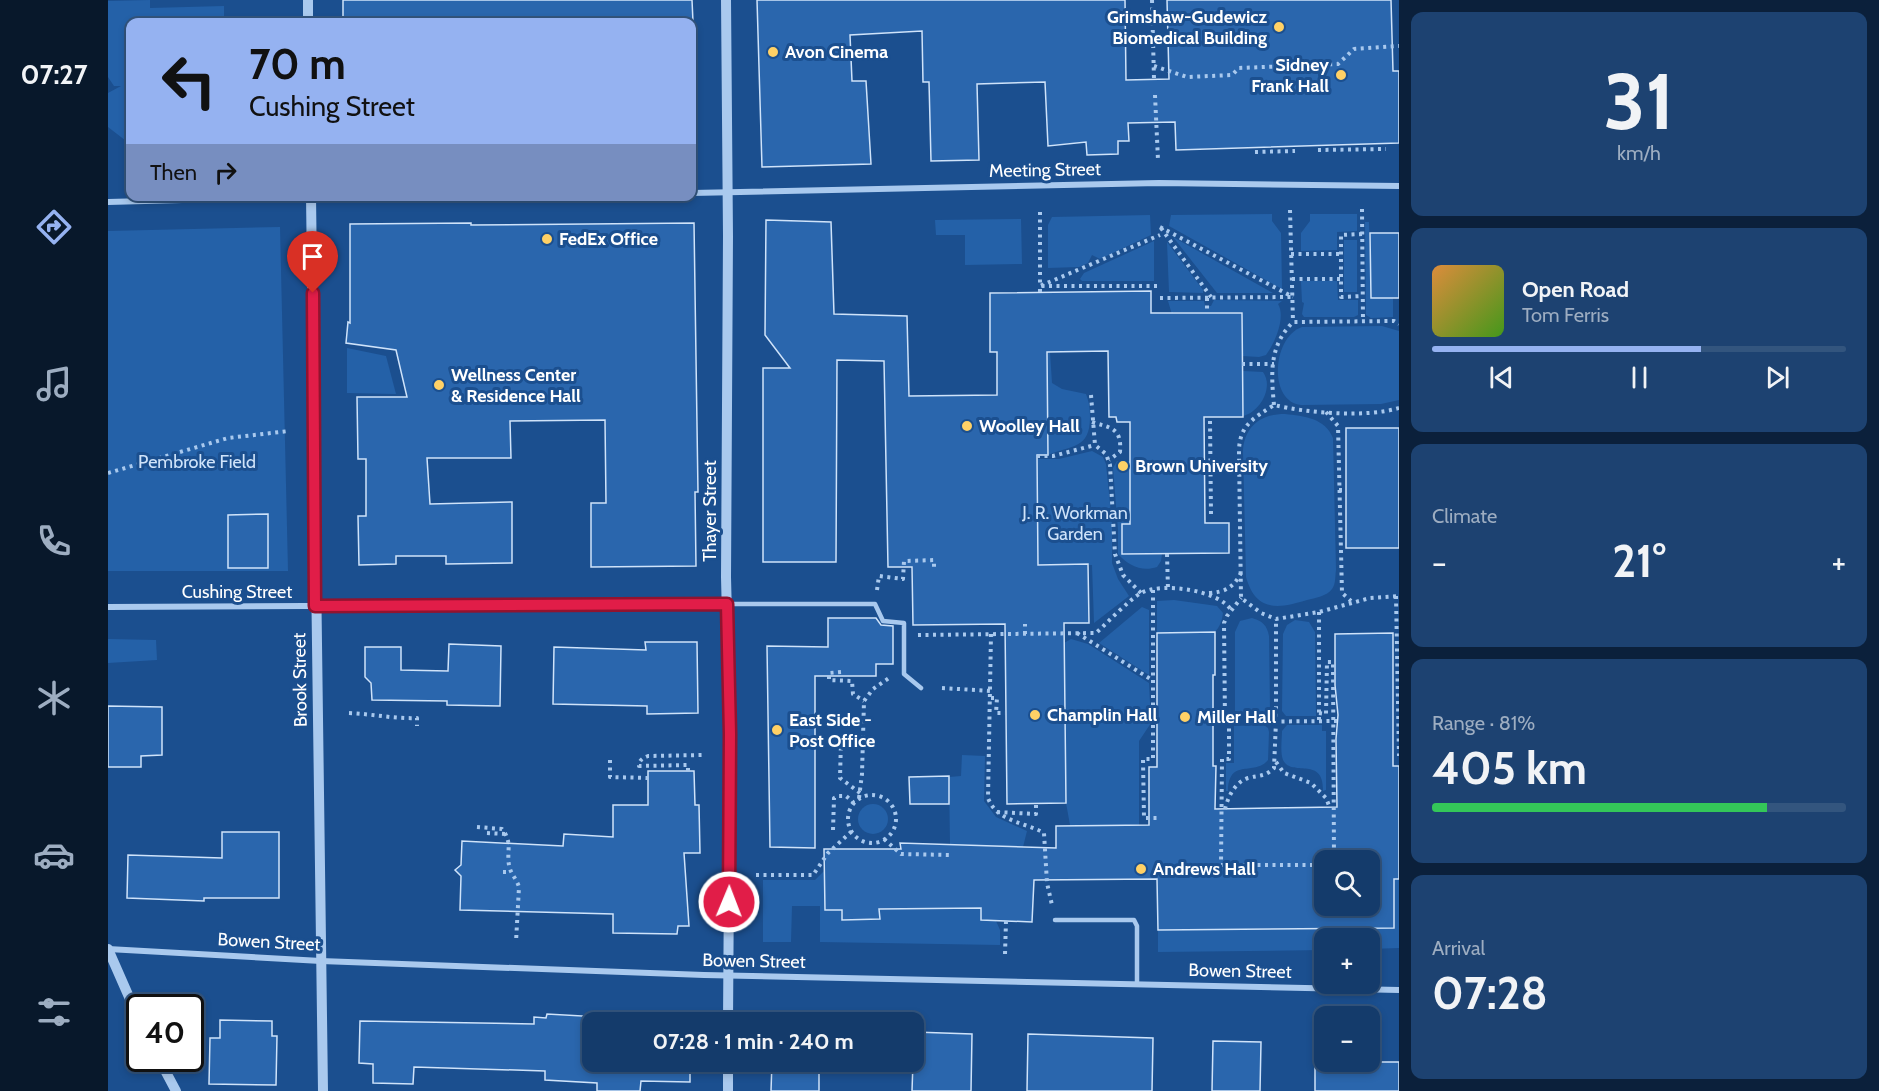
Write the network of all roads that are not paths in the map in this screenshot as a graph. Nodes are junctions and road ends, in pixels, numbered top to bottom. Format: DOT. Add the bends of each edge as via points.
graph roads {
  1 [pos="308,0"];
  2 [pos="726,0"];
  3 [pos="308,18"];
  4 [pos="1399,186"];
  5 [pos="728,192"];
  6 [pos="696,193"];
  7 [pos="149,201"];
  8 [pos="311,201"];
  9 [pos="108,202"];
  10 [pos="727,604"];
  11 [pos="315,606"];
  12 [pos="108,607"];
  13 [pos="921,687"];
  14 [pos="1055,920"];
  15 [pos="108,949"];
  16 [pos="321,961"];
  17 [pos="727,975"];
  18 [pos="1137,984"];
  19 [pos="1399,990"];
  20 [pos="128,994"];
  21 [pos="728,1012"];
  22 [pos="166,1072"];
  23 [pos="728,1072"];
  24 [pos="176,1091"];
  25 [pos="323,1091"];
  26 [pos="728,1091"];
  1 -- 3 [label="street"];
  2 -- 5 [label="street, Thayer Street"];
  4 -- 5 [label="street, Meeting Street" via="1159,183"];
  5 -- 6 [label="street, Meeting Street"];
  5 -- 10 [label="street, Thayer Street"];
  7 -- 9 [label="street"];
  8 -- 11 [label="street, Brook Street"];
  10 -- 11 [label="street, Cushing Street"];
  10 -- 13 [label="lane" via="874,604 882,621 904,623 904,674"];
  10 -- 17 [label="street, Thayer Street"];
  11 -- 12 [label="street, Cushing Street"];
  11 -- 16 [label="street, Brook Street"];
  14 -- 18 [label="lane" via="1134,920"];
  15 -- 16 [label="street, Bowen Street"];
  15 -- 20 [label="street"];
  16 -- 17 [label="street, Bowen Street"];
  16 -- 25 [label="street, Brook Street"];
  17 -- 18 [label="street, Bowen Street"];
  17 -- 21 [label="street, Thayer Street"];
  18 -- 19 [label="street, Bowen Street"];
  22 -- 24 [label="street"];
  23 -- 26 [label="street"];
}
